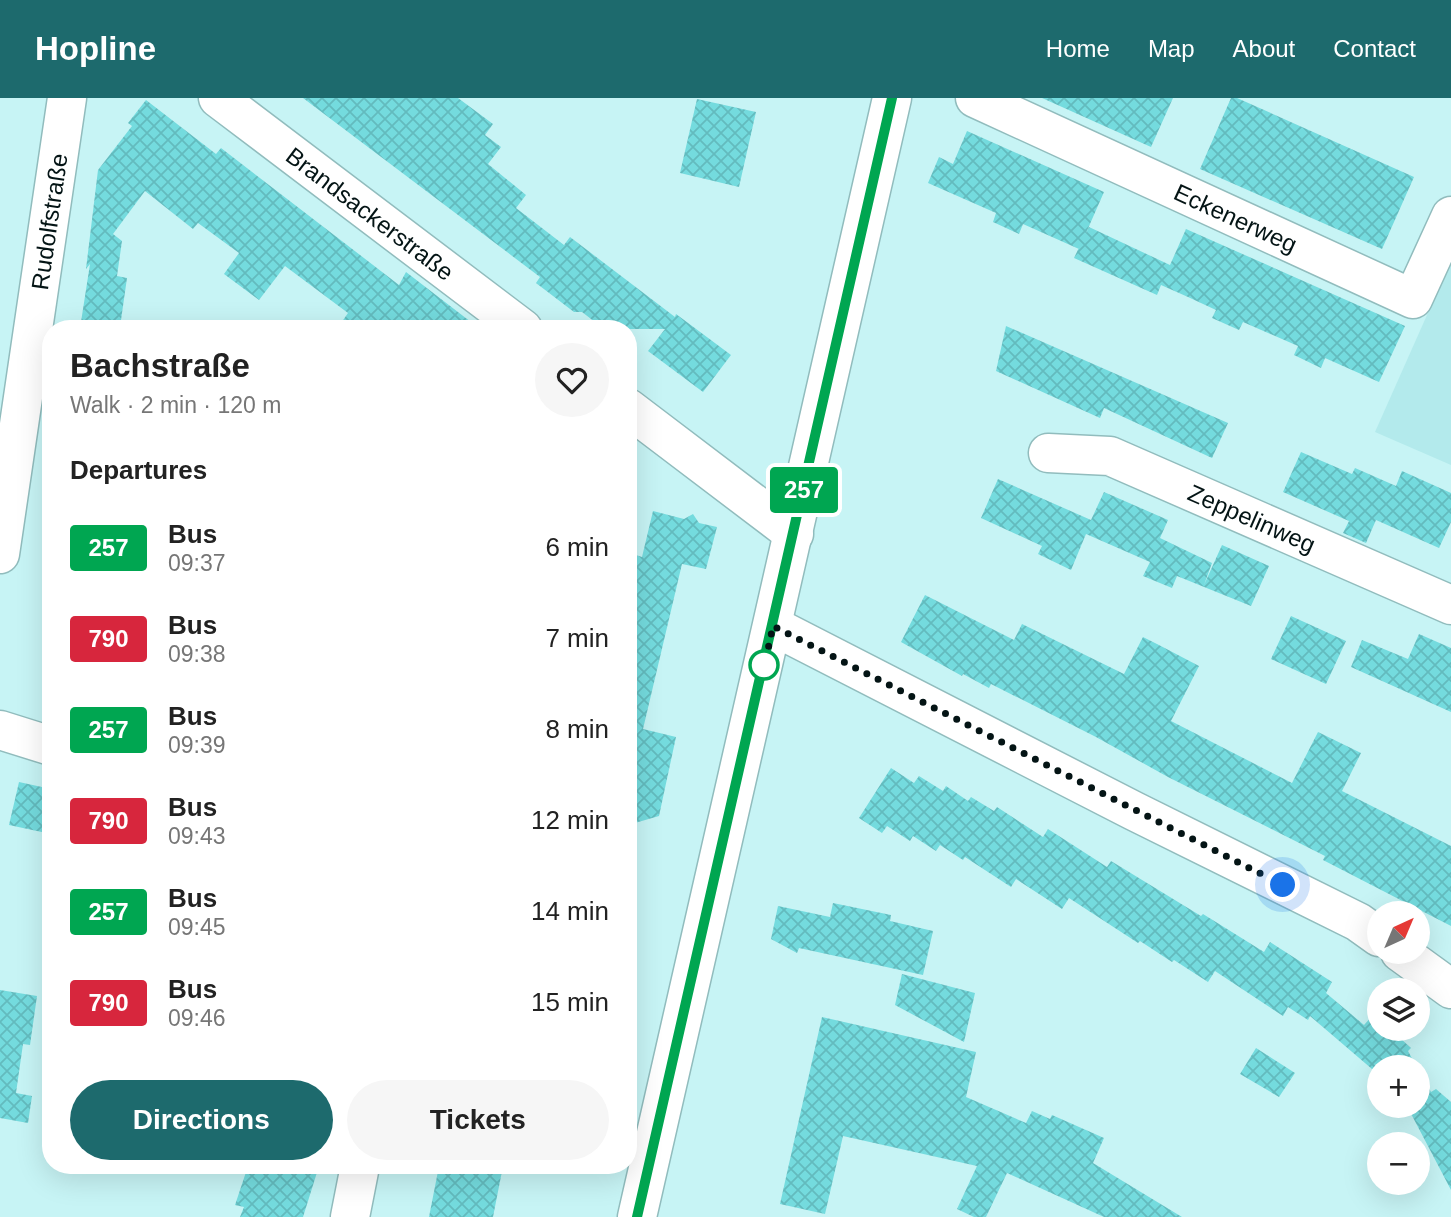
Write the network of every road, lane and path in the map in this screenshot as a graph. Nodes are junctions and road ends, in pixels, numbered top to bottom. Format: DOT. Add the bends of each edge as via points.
graph roads {
  1 [pos="67,98"];
  2 [pos="218,98"];
  3 [pos="892,98"];
  4 [pos="975,98"];
  5 [pos="1451,216"];
  6 [pos="511,320"];
  7 [pos="637,415"];
  8 [pos="10,417"];
  9 [pos="1048,453"];
  10 [pos="794,534"];
  11 [pos="0,554"];
  12 [pos="1451,605"];
  13 [pos="773,626"];
  14 [pos="0,730"];
  15 [pos="42,743"];
  16 [pos="1367,928"];
  17 [pos="1417,964"];
  18 [pos="1451,989"];
  19 [pos="358,1174"];
  20 [pos="350,1217"];
  21 [pos="637,1217"];
  1 -- 8 [label="street, Rudolfstraße"];
  2 -- 6 [label="street, Brandsackerstraße"];
  3 -- 10 [label="street"];
  4 -- 5 [label="street, Eckenerweg" via="1413,299"];
  7 -- 10 [label="street"];
  8 -- 11 [label="street, Rudolfstraße"];
  9 -- 12 [label="street, Zeppelinweg" via="1110,456"];
  10 -- 13 [label="street"];
  13 -- 16 [label="street"];
  13 -- 21 [label="street"];
  14 -- 15 [label="street"];
  17 -- 18 [label="street"];
  19 -- 20 [label="street"];
}
